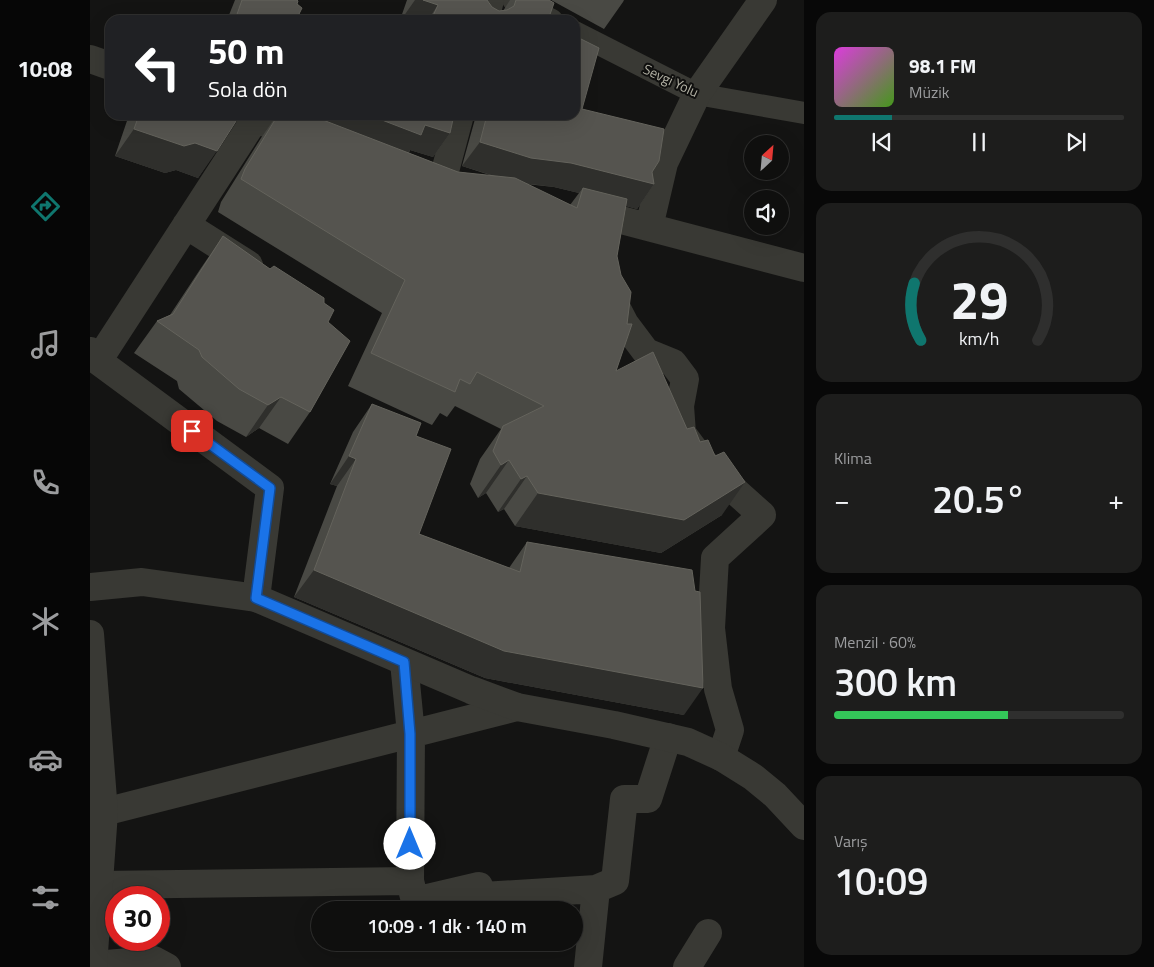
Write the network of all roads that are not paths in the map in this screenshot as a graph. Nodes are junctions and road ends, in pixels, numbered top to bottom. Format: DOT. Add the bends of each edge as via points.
graph roads {
  1 [pos="490,0"];
  2 [pos="513,0"];
  3 [pos="763,0"];
  4 [pos="486,15"];
  5 [pos="542,15"];
  6 [pos="580,35"];
  7 [pos="90,59"];
  8 [pos="105,64"];
  9 [pos="697,94"];
  10 [pos="804,113"];
  11 [pos="248,120"];
  12 [pos="258,120"];
  13 [pos="459,120"];
  14 [pos="329,147"];
  15 [pos="412,179"];
  16 [pos="440,190"];
  17 [pos="476,194"];
  18 [pos="559,204"];
  19 [pos="186,225"];
  20 [pos="649,227"];
  21 [pos="804,268"];
  22 [pos="267,277"];
  23 [pos="610,277"];
  24 [pos="94,356"];
  25 [pos="90,587"];
  26 [pos="256,598"];
  27 [pos="90,634"];
  28 [pos="404,662"];
  29 [pos="518,707"];
  30 [pos="410,734"];
  31 [pos="94,736"];
  32 [pos="668,737"];
  33 [pos="721,757"];
  34 [pos="97,815"];
  35 [pos="804,826"];
  36 [pos="410,881"];
  37 [pos="100,885"];
  38 [pos="596,889"];
  39 [pos="708,933"];
  40 [pos="93,966"];
  41 [pos="167,967"];
  42 [pos="588,967"];
  43 [pos="687,967"];
  1 -- 4 [label="street"];
  2 -- 5 [label="street"];
  3 -- 9 [label="street"];
  6 -- 9 [label="street, Sevgi Yolu"];
  7 -- 8 [label="street"];
  9 -- 10 [label="street, Sevgi Yolu"];
  9 -- 20 [label="street" via="664,164"];
  11 -- 19 [label="street"];
  12 -- 14 [label="street"];
  13 -- 16 [label="street"];
  15 -- 16 [label="street"];
  16 -- 17 [label="street"];
  18 -- 20 [label="street" via="619,231"];
  19 -- 22 [label="street"];
  19 -- 24 [label="street"];
  20 -- 21 [label="street"];
  23 -- 33 [label="street" via="613,304 624,324 646,352 672,363 685,379 680,406 682,433 705,464 762,515 715,558 711,628 718,689 730,730"];
  24 -- 26 [label="street" via="270,488"];
  25 -- 26 [label="street" via="142,582"];
  26 -- 28 [label="street"];
  27 -- 31 [label="street"];
  28 -- 29 [label="street"];
  28 -- 30 [label="street"];
  29 -- 30 [label="street"];
  29 -- 32 [label="street"];
  30 -- 34 [label="street"];
  30 -- 36 [label="street"];
  31 -- 34 [label="street"];
  32 -- 33 [label="street"];
  32 -- 38 [label="street" via="648,799 624,799 615,881"];
  33 -- 35 [label="street" via="774,794"];
  34 -- 37 [label="street"];
  36 -- 37 [label="street"];
  36 -- 38 [label="street" via="416,901 479,886 483,896"];
  37 -- 40 [label="street"];
  38 -- 42 [label="street"];
  39 -- 43 [label="street"];
  40 -- 41 [label="street" via="154,960"];
}
